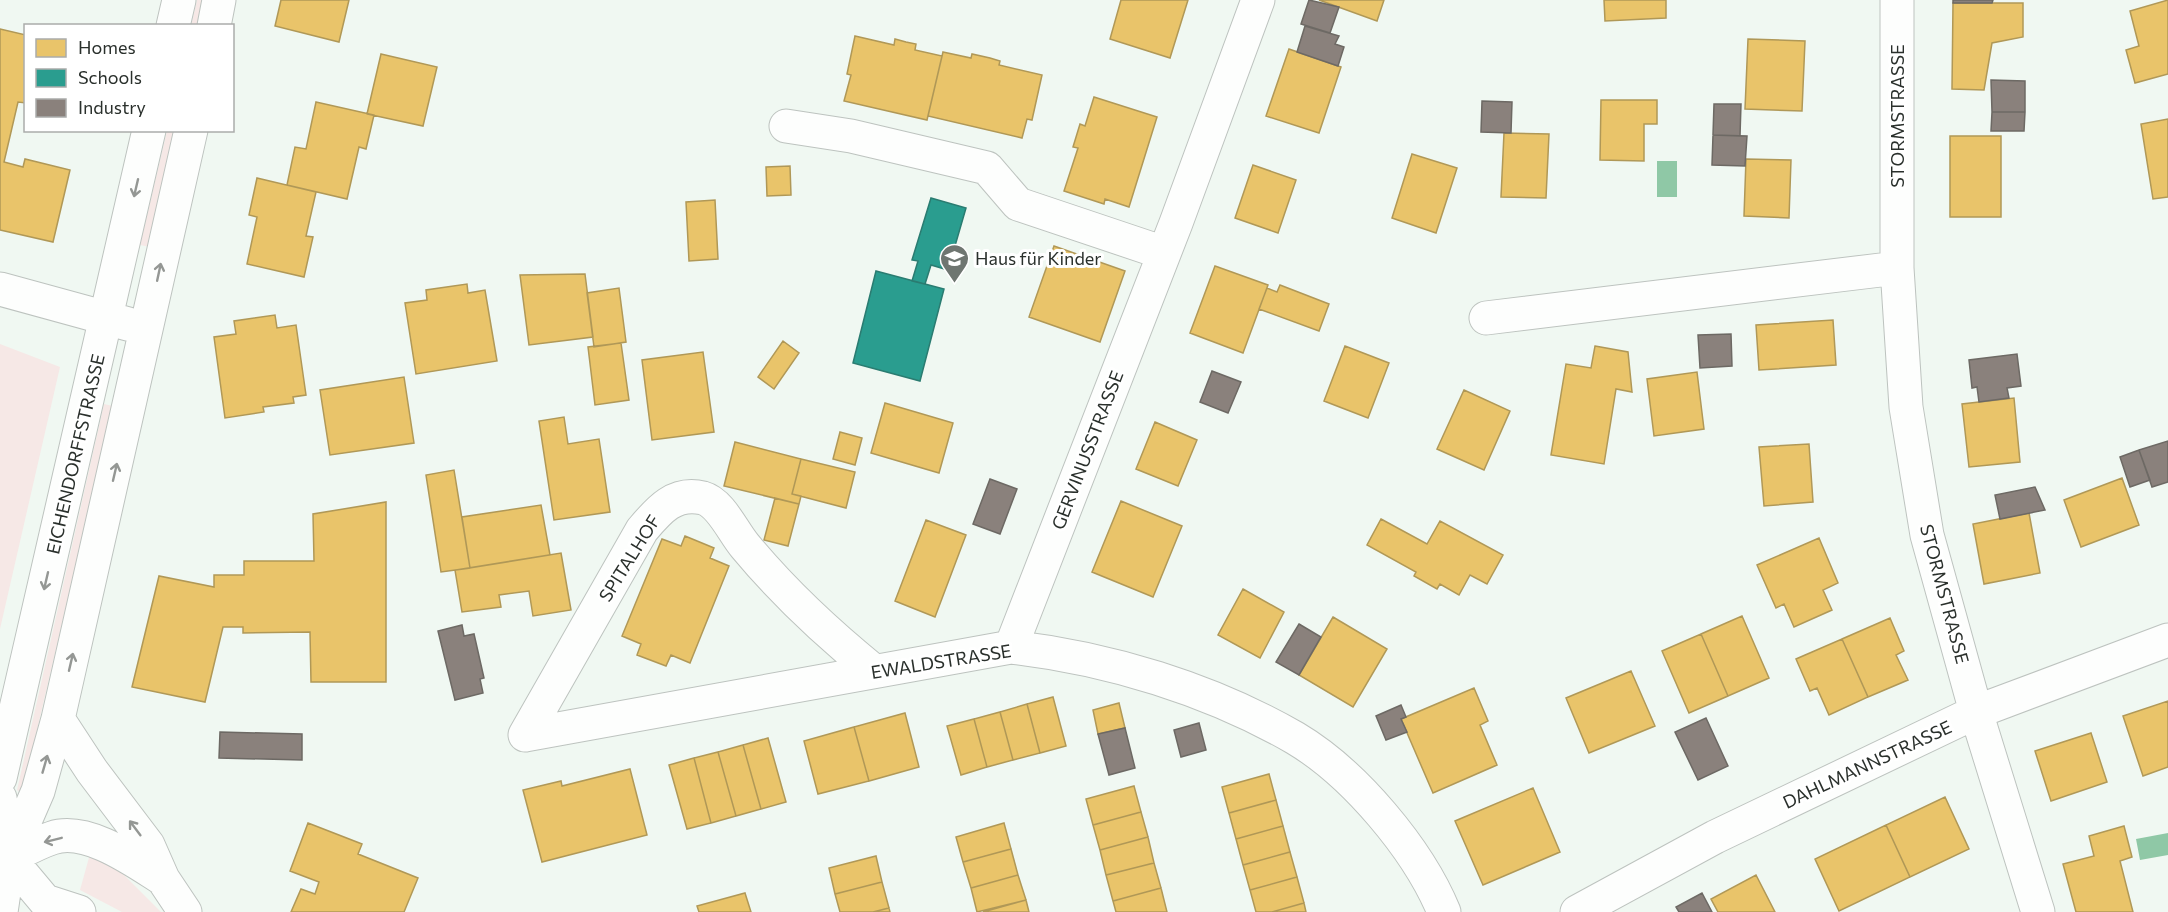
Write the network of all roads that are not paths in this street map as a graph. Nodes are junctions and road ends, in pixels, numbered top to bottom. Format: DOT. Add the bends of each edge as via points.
graph roads {
  1 [pos="179,0"];
  2 [pos="219,0"];
  3 [pos="1258,0"];
  4 [pos="1897,0"];
  5 [pos="173,24"];
  6 [pos="214,24"];
  7 [pos="786,126"];
  8 [pos="149,132"];
  9 [pos="191,132"];
  10 [pos="1164,253"];
  11 [pos="1897,268"];
  12 [pos="0,289"];
  13 [pos="1486,318"];
  14 [pos="106,320"];
  15 [pos="147,329"];
  16 [pos="2168,640"];
  17 [pos="1011,647"];
  18 [pos="874,671"];
  19 [pos="1976,712"];
  20 [pos="58,718"];
  21 [pos="525,735"];
  22 [pos="0,778"];
  23 [pos="0,798"];
  24 [pos="9,858"];
  25 [pos="163,879"];
  26 [pos="1,912"];
  27 [pos="80,912"];
  28 [pos="185,912"];
  29 [pos="1444,912"];
  30 [pos="1577,912"];
  31 [pos="2038,912"];
  1 -- 5 [label="street"];
  2 -- 6 [label="street"];
  3 -- 10 [label="street, GERVINUSSTRASSE"];
  4 -- 11 [label="street, STORMSTRASSE"];
  7 -- 10 [label="street" via="851,136 987,168 1018,204"];
  8 -- 14 [label="street, EICHENDORFFSTRASSE, one-way"];
  15 -- 9 [label="street, one-way"];
  10 -- 17 [label="street, GERVINUSSTRASSE"];
  11 -- 13 [label="street"];
  11 -- 19 [label="street, STORMSTRASSE" via="1906,407 1928,535"];
  12 -- 14 [label="street"];
  14 -- 15 [label="street"];
  14 -- 22 [label="street, EICHENDORFFSTRASSE, one-way"];
  20 -- 15 [label="street, one-way"];
  16 -- 19 [label="street, DAHLMANNSTRASSE"];
  17 -- 18 [label="street, EWALDSTRASSE"];
  17 -- 29 [label="street, EWALDSTRASSE" via="1099,662 1176,686 1242,711 1297,739 1348,779 1394,829 1432,882"];
  18 -- 21 [label="street, EWALDSTRASSE"];
  18 -- 21 [label="street, SPITALHOF" via="828,634 768,574 718,508 704,498 687,497 659,509 642,530"];
  19 -- 30 [label="street, DAHLMANNSTRASSE" via="1715,837"];
  19 -- 31 [label="street, STORMSTRASSE"];
  24 -- 20 [label="street, one-way" via="38,791"];
  25 -- 20 [label="street, one-way" via="148,845"];
  23 -- 24 [label="street"];
  25 -- 24 [label="street, one-way" via="106,845 71,837 54,837"];
  24 -- 26 [label="street"];
  24 -- 27 [label="street" via="45,901"];
  25 -- 28 [label="street"];
}
